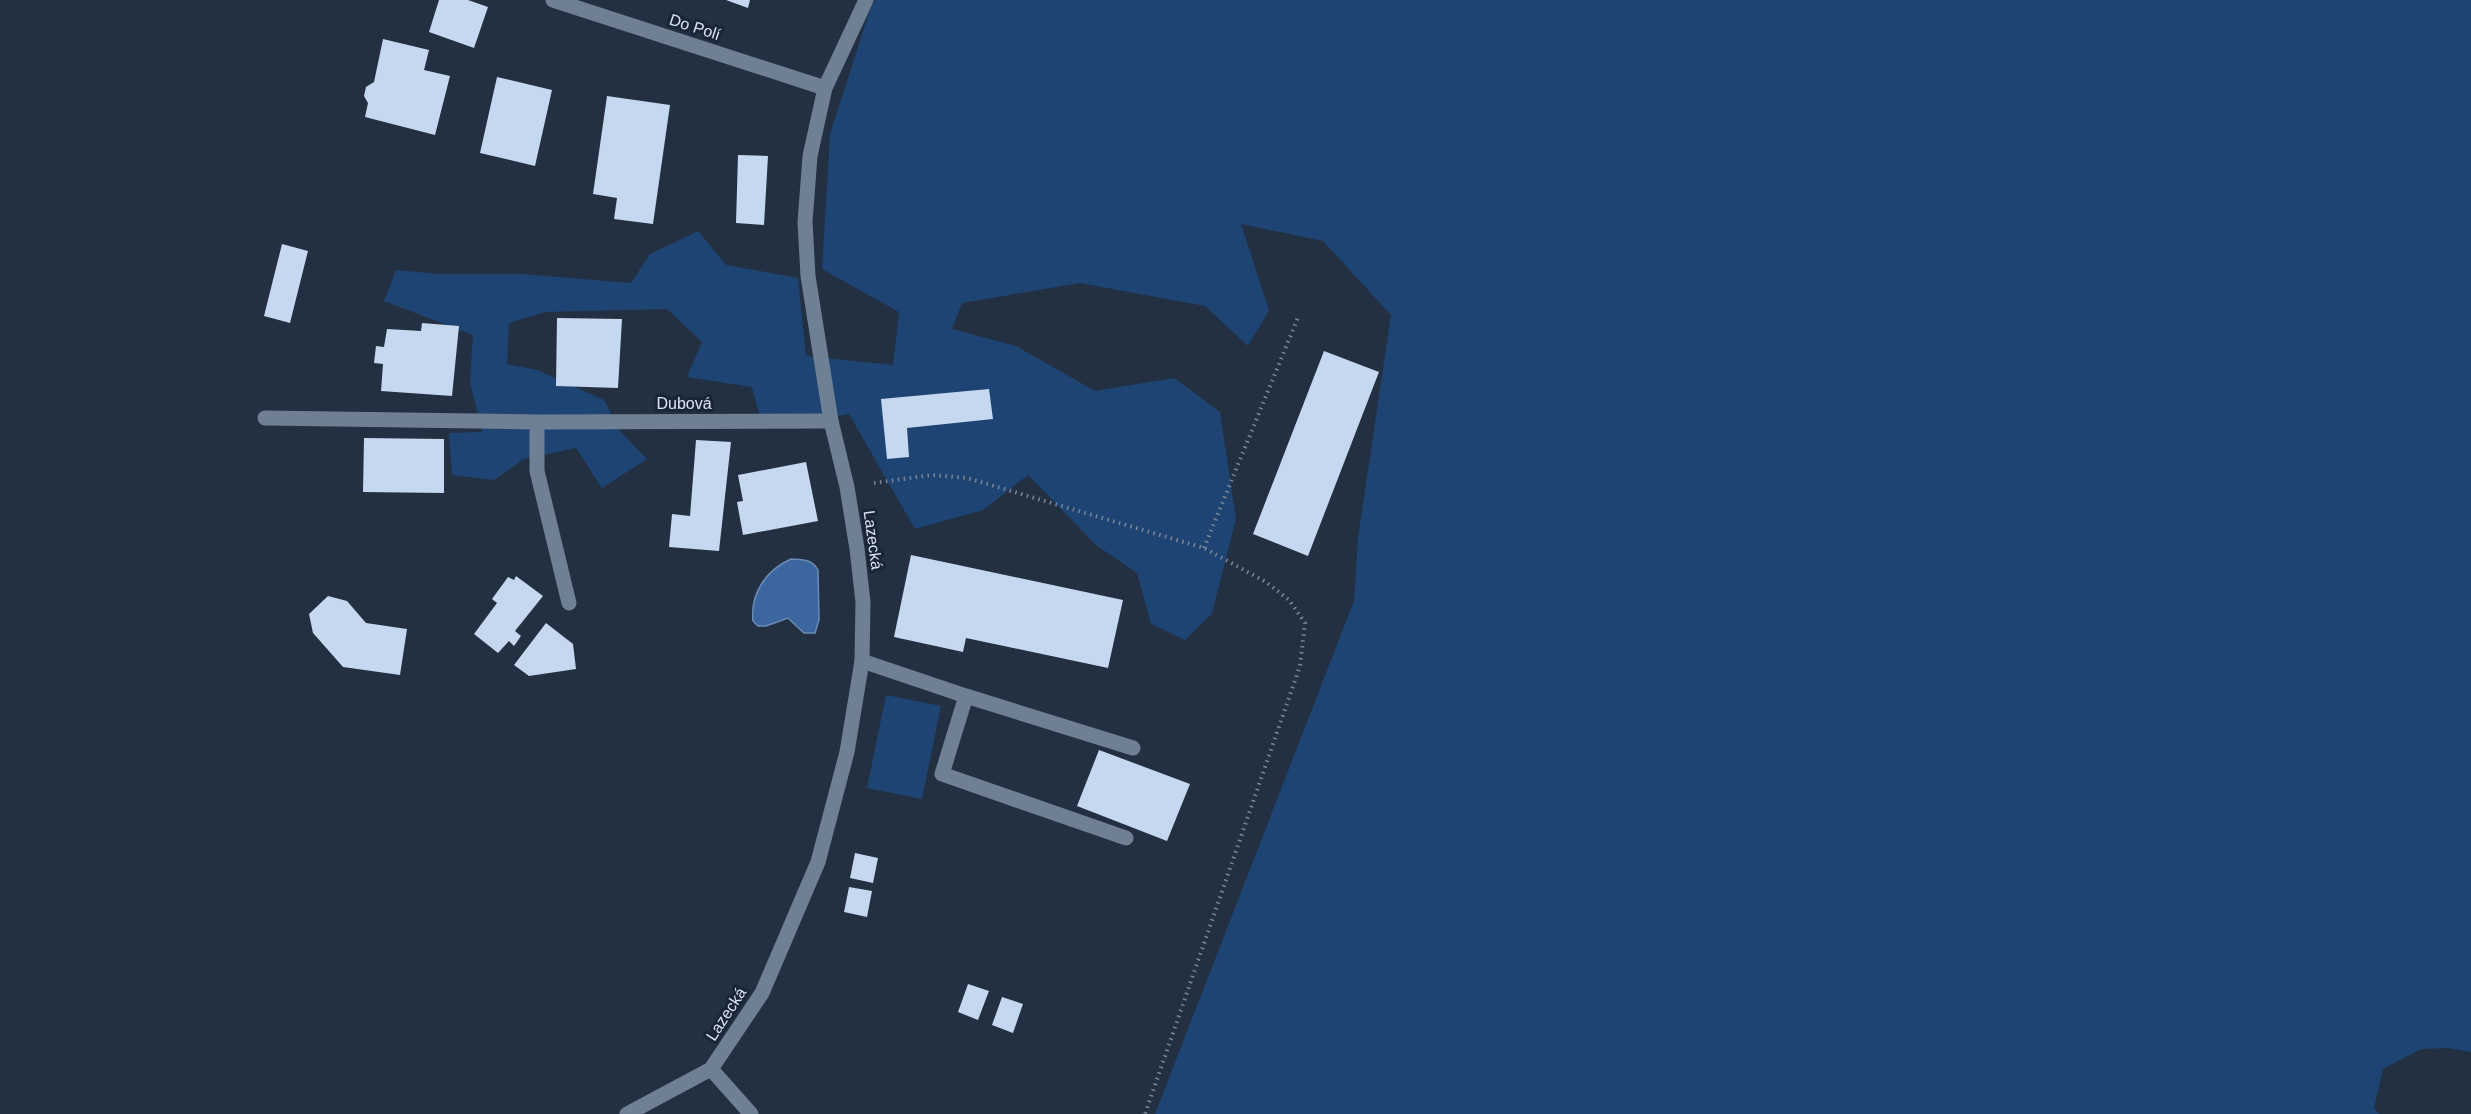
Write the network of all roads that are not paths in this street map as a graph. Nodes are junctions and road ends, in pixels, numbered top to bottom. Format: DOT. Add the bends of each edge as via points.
graph roads {
  1 [pos="553,0"];
  2 [pos="866,0"];
  3 [pos="825,88"];
  4 [pos="265,418"];
  5 [pos="831,421"];
  6 [pos="537,422"];
  7 [pos="569,603"];
  8 [pos="862,662"];
  9 [pos="966,696"];
  10 [pos="1133,748"];
  11 [pos="1126,838"];
  12 [pos="711,1069"];
  13 [pos="627,1114"];
  14 [pos="751,1114"];
  1 -- 3 [label="street, Do Polí"];
  2 -- 3 [label="street, Lazecká"];
  3 -- 5 [label="street, Lazecká" via="810,156 805,222 808,276"];
  4 -- 6 [label="street, Dubová"];
  5 -- 6 [label="street, Dubová"];
  5 -- 8 [label="street, Lazecká" via="857,549 863,602"];
  6 -- 7 [label="street" via="537,471"];
  8 -- 9 [label="street"];
  8 -- 12 [label="street, Lazecká" via="847,752 818,862 762,993"];
  9 -- 10 [label="street"];
  9 -- 11 [label="street" via="942,774"];
  12 -- 13 [label="street"];
  12 -- 14 [label="street"];
}
